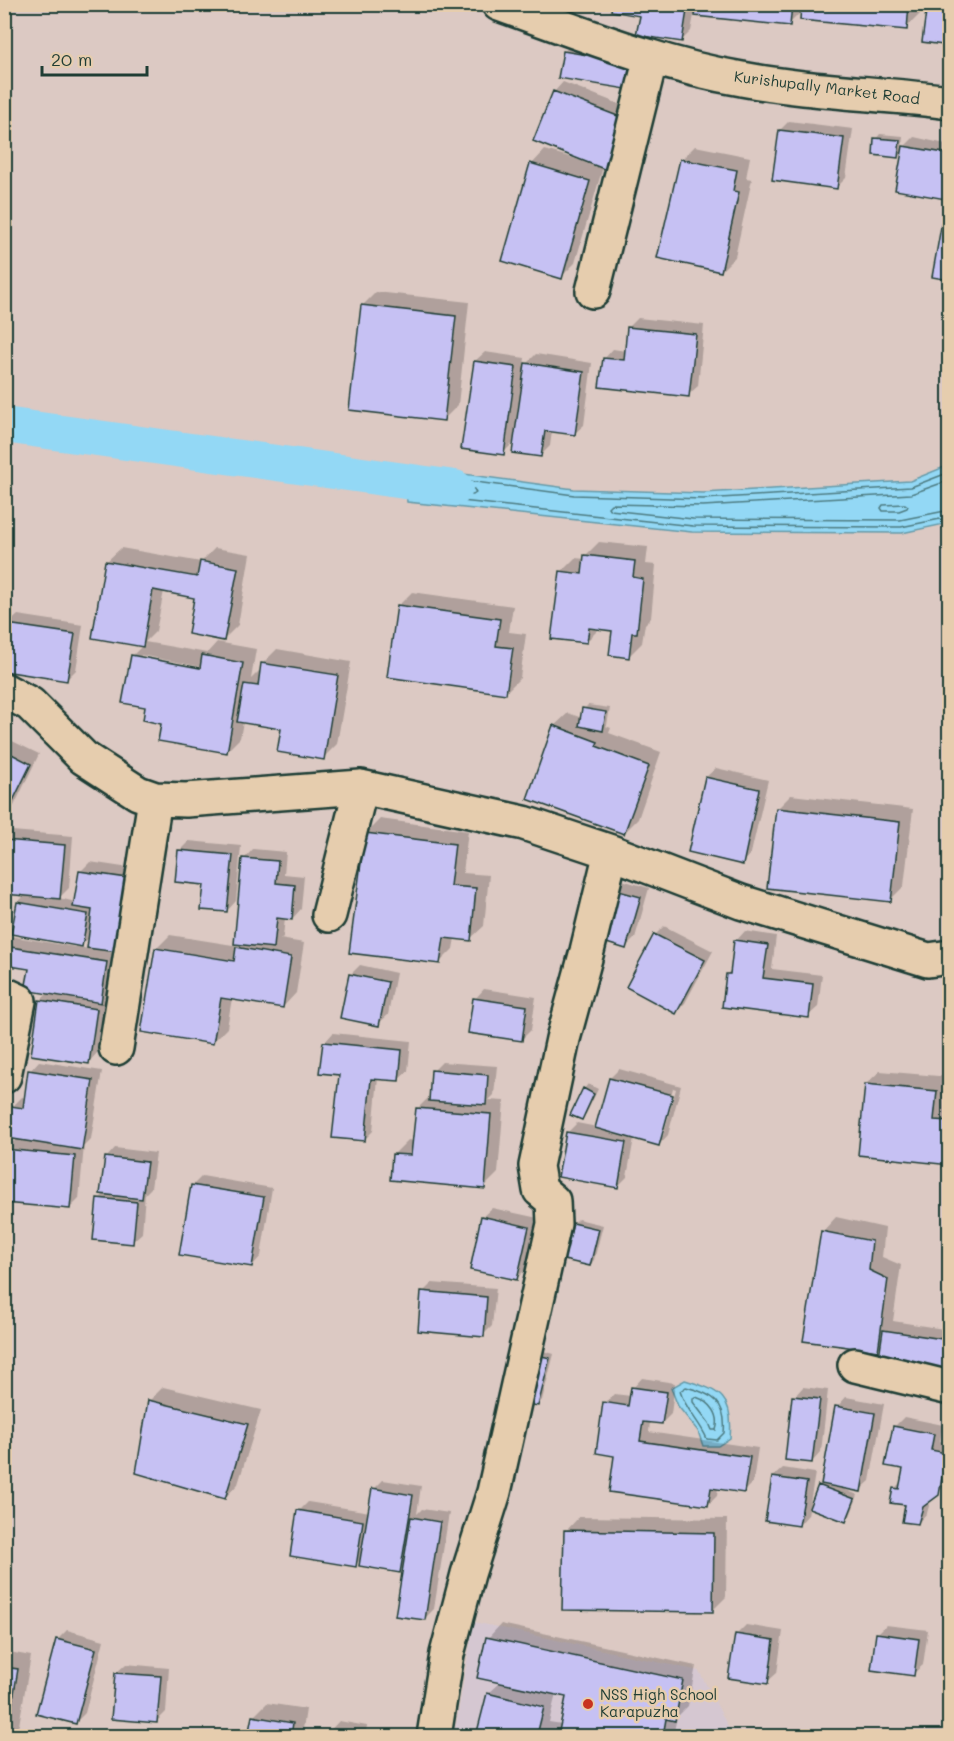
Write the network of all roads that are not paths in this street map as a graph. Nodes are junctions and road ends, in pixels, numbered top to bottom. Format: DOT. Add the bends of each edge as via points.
graph roads {
  1 [pos="499,4"];
  2 [pos="651,57"];
  3 [pos="950,102"];
  4 [pos="593,291"];
  5 [pos="4,690"];
  6 [pos="361,787"];
  7 [pos="155,799"];
  8 [pos="611,852"];
  9 [pos="329,915"];
  10 [pos="950,957"];
  11 [pos="4,994"];
  12 [pos="116,1048"];
  13 [pos="4,1076"];
  14 [pos="855,1365"];
  15 [pos="950,1388"];
  16 [pos="434,1737"];
  1 -- 2 [label="street, Kurishupally Market Road"];
  2 -- 3 [label="street, Kurishupally Market Road" via="742,79"];
  2 -- 4 [label="street"];
  5 -- 7 [label="street" via="30,704 84,758 138,793"];
  6 -- 7 [label="street"];
  6 -- 8 [label="street" via="524,823"];
  6 -- 9 [label="street"];
  7 -- 12 [label="street"];
  8 -- 10 [label="street" via="752,906 928,960"];
  8 -- 16 [label="street" via="563,1039 536,1166 540,1190 553,1200 555,1224 494,1492 447,1654"];
  11 -- 13 [label="street" via="19,1001"];
  14 -- 15 [label="street"];
}
